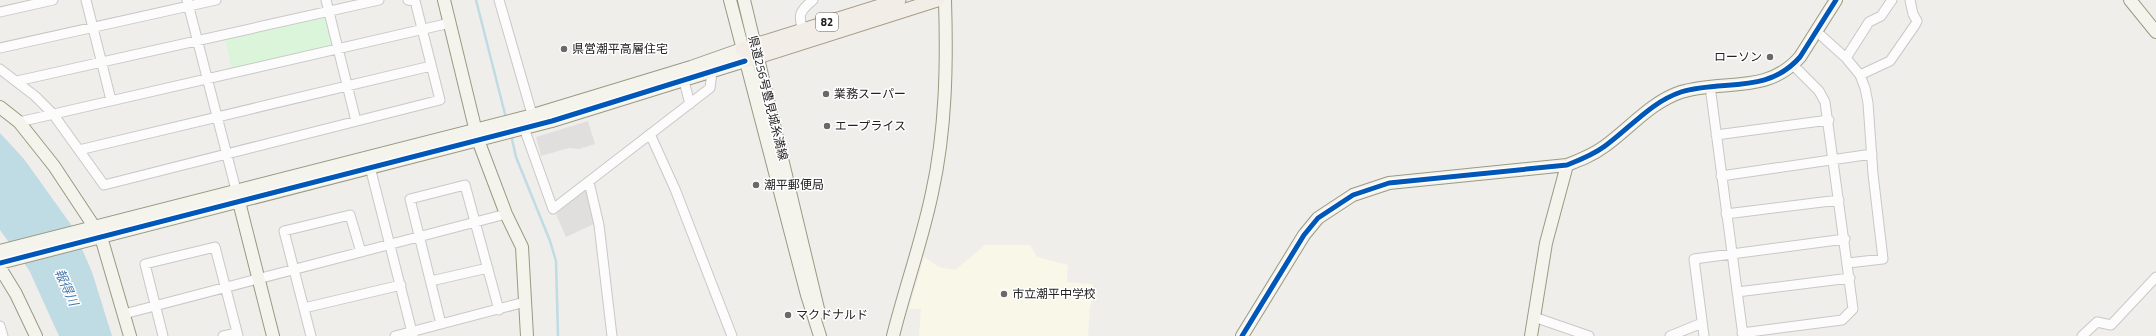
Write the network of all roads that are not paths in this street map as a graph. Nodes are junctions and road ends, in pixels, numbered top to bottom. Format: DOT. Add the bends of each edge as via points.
graph roads {
  1 [pos="52,0"];
  2 [pos="86,0"];
  3 [pos="216,0"];
  4 [pos="326,0"];
  5 [pos="379,0"];
  6 [pos="408,0"];
  7 [pos="444,0"];
  8 [pos="499,0"];
  9 [pos="730,0"];
  10 [pos="744,0"];
  11 [pos="813,0"];
  12 [pos="899,0"];
  13 [pos="937,0"];
  14 [pos="945,0"];
  15 [pos="1836,0"];
  16 [pos="1892,0"];
  17 [pos="1910,0"];
  18 [pos="2130,0"];
  19 [pos="188,3"];
  20 [pos="0,12"];
  21 [pos="329,12"];
  22 [pos="450,23"];
  23 [pos="93,28"];
  24 [pos="422,29"];
  25 [pos="1816,31"];
  26 [pos="2156,32"];
  27 [pos="804,35"];
  28 [pos="198,42"];
  29 [pos="0,48"];
  30 [pos="338,48"];
  31 [pos="757,50"];
  32 [pos="744,55"];
  33 [pos="1846,58"];
  34 [pos="102,63"];
  35 [pos="1793,65"];
  36 [pos="431,66"];
  37 [pos="0,69"];
  38 [pos="712,72"];
  39 [pos="1860,75"];
  40 [pos="207,78"];
  41 [pos="17,81"];
  42 [pos="684,81"];
  43 [pos="348,86"];
  44 [pos="1710,86"];
  45 [pos="111,100"];
  46 [pos="690,104"];
  47 [pos="0,107"];
  48 [pos="53,114"];
  49 [pos="218,117"];
  50 [pos="1829,120"];
  51 [pos="356,121"];
  52 [pos="19,122"];
  53 [pos="526,123"];
  54 [pos="650,134"];
  55 [pos="477,135"];
  56 [pos="1716,135"];
  57 [pos="79,150"];
  58 [pos="227,154"];
  59 [pos="1872,154"];
  60 [pos="1834,160"];
  61 [pos="1567,165"];
  62 [pos="370,167"];
  63 [pos="1721,176"];
  64 [pos="589,182"];
  65 [pos="236,190"];
  66 [pos="1839,200"];
  67 [pos="239,202"];
  68 [pos="506,214"];
  69 [pos="1726,214"];
  70 [pos="476,222"];
  71 [pos="98,232"];
  72 [pos="420,237"];
  73 [pos="1845,239"];
  74 [pos="390,245"];
  75 [pos="361,252"];
  76 [pos="1732,254"];
  77 [pos="2,259"];
  78 [pos="1848,263"];
  79 [pos="488,268"];
  80 [pos="294,270"];
  81 [pos="2156,277"];
  82 [pos="1850,278"];
  83 [pos="259,279"];
  84 [pos="431,281"];
  85 [pos="401,285"];
  86 [pos="227,287"];
  87 [pos="1737,292"];
  88 [pos="525,302"];
  89 [pos="155,306"];
  90 [pos="304,308"];
  91 [pos="499,310"];
  92 [pos="124,314"];
  93 [pos="1534,317"];
  94 [pos="1702,323"];
  95 [pos="441,324"];
  96 [pos="0,326"];
  97 [pos="238,334"];
  98 [pos="412,334"];
  99 [pos="1743,334"];
  100 [pos="2,336"];
  101 [pos="35,336"];
  102 [pos="130,336"];
  103 [pos="163,336"];
  104 [pos="223,336"];
  105 [pos="273,336"];
  106 [pos="311,336"];
  107 [pos="396,336"];
  108 [pos="527,336"];
  109 [pos="612,336"];
  110 [pos="732,336"];
  111 [pos="820,336"];
  112 [pos="823,336"];
  113 [pos="893,336"];
  114 [pos="1242,336"];
  115 [pos="1531,336"];
  116 [pos="1589,336"];
  117 [pos="1670,336"];
  118 [pos="1704,336"];
  119 [pos="2082,336"];
  1 -- 20 [label="street"];
  2 -- 23 [label="street"];
  3 -- 19 [label="street"];
  4 -- 21 [label="street"];
  5 -- 21 [label="street"];
  6 -- 24 [label="street" via="415,1"];
  7 -- 22 [label="street"];
  8 -- 53 [label="street"];
  9 -- 32 [label="street, 県道256号豊見城糸満線"];
  10 -- 31 [label="street, 県道256号豊見城糸満線"];
  11 -- 27 [label="street" via="800,14"];
  12 -- 27 [label="main road, 82"];
  13 -- 27 [label="main road, 82"];
  14 -- 113 [label="street" via="943,115 938,163"];
  15 -- 25 [label="street"];
  16 -- 33 [label="street" via="1881,16 1869,22"];
  17 -- 39 [label="street" via="1912,14 1917,21 1915,25 1890,61"];
  18 -- 26 [label="street"];
  19 -- 23 [label="street"];
  19 -- 28 [label="street"];
  21 -- 28 [label="street"];
  21 -- 30 [label="street"];
  22 -- 24 [label="street"];
  22 -- 55 [label="street"];
  23 -- 29 [label="street"];
  23 -- 34 [label="street"];
  24 -- 30 [label="street"];
  24 -- 36 [label="street"];
  25 -- 33 [label="street"];
  25 -- 35 [label="street"];
  27 -- 31 [label="main road, 82"];
  28 -- 34 [label="street"];
  28 -- 40 [label="street"];
  30 -- 40 [label="street"];
  30 -- 43 [label="street"];
  31 -- 32 [label="main road, 82"];
  31 -- 112 [label="street, 県道256号豊見城糸満線" via="816,294"];
  32 -- 38 [label="street"];
  32 -- 53 [label="street" via="684,70"];
  32 -- 111 [label="street, 県道256号豊見城糸満線"];
  33 -- 39 [label="street"];
  34 -- 41 [label="street"];
  34 -- 45 [label="street"];
  35 -- 44 [label="street" via="1764,81"];
  35 -- 50 [label="street" via="1819,91 1826,102"];
  36 -- 43 [label="street"];
  36 -- 51 [label="street" via="440,100"];
  37 -- 41 [label="street"];
  38 -- 42 [label="street"];
  38 -- 46 [label="street" via="710,88"];
  39 -- 59 [label="street" via="1868,103"];
  40 -- 45 [label="street"];
  40 -- 49 [label="street"];
  41 -- 48 [label="street"];
  42 -- 46 [label="street"];
  42 -- 53 [label="street"];
  43 -- 49 [label="street"];
  43 -- 51 [label="street"];
  44 -- 56 [label="street"];
  44 -- 61 [label="street" via="1680,92 1664,100 1650,108 1604,147 1584,159"];
  45 -- 48 [label="street"];
  46 -- 54 [label="street"];
  47 -- 52 [label="street"];
  48 -- 52 [label="street"];
  48 -- 57 [label="street"];
  49 -- 57 [label="street"];
  49 -- 58 [label="street"];
  50 -- 56 [label="street"];
  50 -- 60 [label="street"];
  51 -- 58 [label="street"];
  52 -- 71 [label="street" via="67,182"];
  53 -- 55 [label="street"];
  53 -- 64 [label="street" via="553,209"];
  54 -- 64 [label="street"];
  54 -- 110 [label="street" via="675,189"];
  55 -- 62 [label="street"];
  55 -- 65 [label="street"];
  55 -- 68 [label="street"];
  56 -- 63 [label="street"];
  57 -- 58 [label="street" via="104,185"];
  58 -- 65 [label="street"];
  59 -- 60 [label="street"];
  59 -- 78 [label="street" via="1883,259"];
  60 -- 63 [label="street"];
  60 -- 66 [label="street"];
  61 -- 93 [label="street" via="1546,243"];
  61 -- 114 [label="street" via="1389,183 1353,195 1318,218 1304,235"];
  62 -- 67 [label="street"];
  62 -- 74 [label="street"];
  63 -- 69 [label="street"];
  64 -- 109 [label="street" via="599,225"];
  65 -- 67 [label="street"];
  65 -- 71 [label="street"];
  66 -- 69 [label="street"];
  66 -- 73 [label="street"];
  67 -- 71 [label="street"];
  67 -- 83 [label="street"];
  68 -- 70 [label="street"];
  68 -- 88 [label="street" via="522,247"];
  69 -- 76 [label="street"];
  70 -- 72 [label="street"];
  70 -- 72 [label="street" via="465,184 410,199"];
  70 -- 79 [label="street"];
  71 -- 77 [label="street"];
  71 -- 92 [label="street"];
  72 -- 74 [label="street"];
  72 -- 84 [label="street"];
  73 -- 76 [label="street"];
  73 -- 78 [label="street"];
  74 -- 75 [label="street"];
  74 -- 85 [label="street"];
  75 -- 80 [label="street"];
  75 -- 80 [label="street" via="350,215 284,231"];
  76 -- 87 [label="street"];
  76 -- 94 [label="street" via="1694,259"];
  77 -- 101 [label="street"];
  78 -- 82 [label="street"];
  79 -- 84 [label="street"];
  79 -- 91 [label="street"];
  80 -- 83 [label="street"];
  80 -- 90 [label="street"];
  81 -- 119 [label="street" via="2111,325 2097,322"];
  82 -- 87 [label="street"];
  82 -- 99 [label="street" via="1854,305 1850,314 1842,320"];
  83 -- 86 [label="street"];
  83 -- 105 [label="street"];
  84 -- 95 [label="street"];
  85 -- 90 [label="street"];
  85 -- 98 [label="street"];
  86 -- 89 [label="street"];
  86 -- 89 [label="street" via="215,247 145,264"];
  86 -- 97 [label="street"];
  87 -- 99 [label="street"];
  88 -- 91 [label="street"];
  88 -- 108 [label="street"];
  89 -- 92 [label="street"];
  89 -- 103 [label="street"];
  90 -- 106 [label="street"];
  91 -- 95 [label="street"];
  92 -- 102 [label="street"];
  93 -- 115 [label="street"];
  93 -- 116 [label="street"];
  94 -- 117 [label="street"];
  94 -- 118 [label="street"];
  95 -- 98 [label="street"];
  96 -- 100 [label="street"];
  97 -- 104 [label="street"];
  98 -- 107 [label="street"];
}
